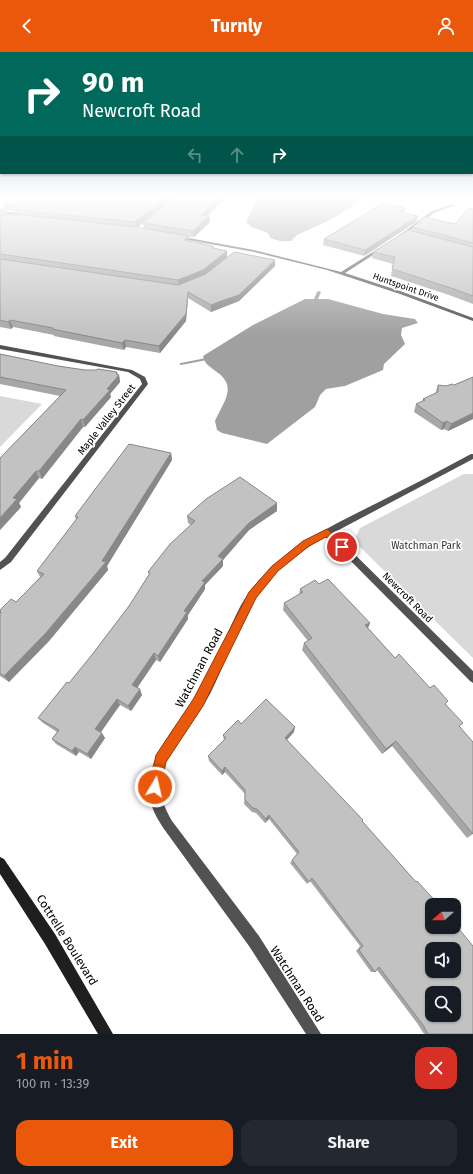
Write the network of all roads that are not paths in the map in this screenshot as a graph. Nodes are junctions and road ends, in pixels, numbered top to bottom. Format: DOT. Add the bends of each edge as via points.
graph roads {
  1 [pos="218,244"];
  2 [pos="386,246"];
  3 [pos="242,248"];
  4 [pos="236,253"];
  5 [pos="342,273"];
  6 [pos="473,320"];
  7 [pos="0,347"];
  8 [pos="473,457"];
  9 [pos="327,532"];
  10 [pos="0,567"];
  11 [pos="473,678"];
  12 [pos="0,863"];
  13 [pos="106,1034"];
  14 [pos="314,1034"];
  1 -- 3 [label="street, Huntspoint Drive"];
  2 -- 5 [label="street"];
  3 -- 4 [label="street"];
  3 -- 5 [label="street, Huntspoint Drive"];
  5 -- 6 [label="street, Huntspoint Drive"];
  7 -- 10 [label="street, Maple Valley Street" via="130,371 143,378 145,384"];
  8 -- 9 [label="street, Watchman Road"];
  9 -- 11 [label="street, Newcroft Road"];
  9 -- 14 [label="street, Watchman Road" via="291,554 252,595 198,702 160,760 155,779 155,795 168,825 254,941"];
  12 -- 13 [label="main road, Cottrelle Boulevard" via="50,939"];
}
